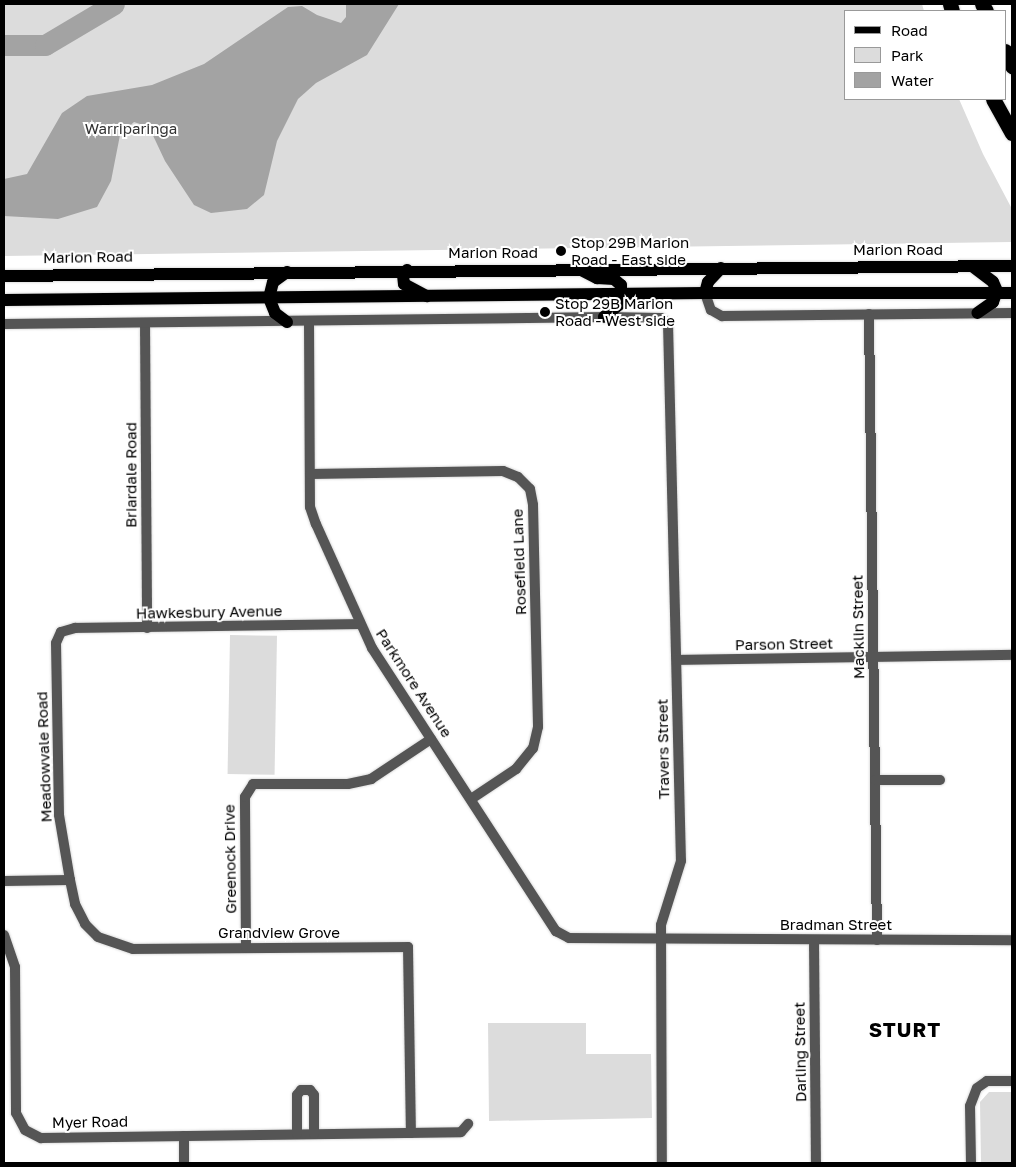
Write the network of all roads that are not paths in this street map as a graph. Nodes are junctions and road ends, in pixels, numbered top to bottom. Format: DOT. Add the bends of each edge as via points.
graph roads {
  1 [pos="1006,53"];
  2 [pos="1012,66"];
  3 [pos="994,100"];
  4 [pos="1012,133"];
  5 [pos="972,266"];
  6 [pos="1012,266"];
  7 [pos="721,268"];
  8 [pos="579,269"];
  9 [pos="407,270"];
  10 [pos="286,272"];
  11 [pos="4,276"];
  12 [pos="705,293"];
  13 [pos="997,293"];
  14 [pos="1012,293"];
  15 [pos="622,294"];
  16 [pos="269,296"];
  17 [pos="432,298"];
  18 [pos="4,300"];
  19 [pos="977,312"];
  20 [pos="1012,313"];
  21 [pos="870,314"];
  22 [pos="604,317"];
  23 [pos="145,322"];
  24 [pos="287,322"];
  25 [pos="309,322"];
  26 [pos="4,324"];
  27 [pos="310,474"];
  28 [pos="359,624"];
  29 [pos="147,628"];
  30 [pos="61,632"];
  31 [pos="1012,655"];
  32 [pos="873,658"];
  33 [pos="677,660"];
  34 [pos="432,739"];
  35 [pos="874,780"];
  36 [pos="940,780"];
  37 [pos="471,799"];
  38 [pos="70,880"];
  39 [pos="4,881"];
  40 [pos="4,935"];
  41 [pos="660,938"];
  42 [pos="814,940"];
  43 [pos="877,940"];
  44 [pos="1012,940"];
  45 [pos="246,948"];
  46 [pos="1012,1081"];
  47 [pos="468,1124"];
  48 [pos="411,1133"];
  49 [pos="297,1134"];
  50 [pos="314,1134"];
  51 [pos="184,1136"];
  52 [pos="184,1163"];
  53 [pos="662,1163"];
  54 [pos="816,1163"];
  55 [pos="971,1163"];
  1 -- 2 [label="highway"];
  3 -- 4 [label="highway"];
  5 -- 6 [label="main road, Marion Road"];
  5 -- 7 [label="main road, Marion Road"];
  5 -- 13 [label="main road" via="993,282"];
  7 -- 8 [label="main road, Marion Road"];
  7 -- 12 [label="main road" via="708,282"];
  8 -- 9 [label="main road, Marion Road"];
  8 -- 15 [label="main road" via="598,278 618,281"];
  9 -- 10 [label="main road, Marion Road"];
  9 -- 17 [label="main road" via="403,276 404,284"];
  10 -- 11 [label="main road, Marion Road"];
  10 -- 16 [label="main road" via="273,282"];
  12 -- 13 [label="main road"];
  12 -- 15 [label="main road"];
  12 -- 21 [label="street" via="711,310 720,315"];
  13 -- 14 [label="main road"];
  13 -- 19 [label="main road" via="991,304"];
  15 -- 17 [label="main road"];
  15 -- 22 [label="main road" via="619,307"];
  16 -- 17 [label="main road"];
  16 -- 18 [label="main road"];
  16 -- 24 [label="main road" via="272,308"];
  19 -- 20 [label="street"];
  19 -- 21 [label="street"];
  21 -- 32 [label="street, Macklin Street"];
  22 -- 25 [label="street"];
  22 -- 33 [label="street, Travers Street" via="661,318 668,323 670,331"];
  23 -- 24 [label="street"];
  23 -- 26 [label="street"];
  23 -- 29 [label="street, Briardale Road"];
  24 -- 25 [label="street"];
  25 -- 27 [label="street, Parkmore Avenue"];
  27 -- 28 [label="street, Parkmore Avenue" via="310,507"];
  27 -- 37 [label="street, Rosefield Lane" via="503,471 518,477 530,489 538,727 533,748 516,769"];
  28 -- 29 [label="street, Hawkesbury Avenue"];
  28 -- 34 [label="street, Parkmore Avenue"];
  29 -- 30 [label="street, Hawkesbury Avenue" via="75,628"];
  30 -- 38 [label="street, Meadowvale Road" via="56,643 59,815"];
  31 -- 32 [label="street, Parson Street"];
  32 -- 33 [label="street, Parson Street"];
  32 -- 35 [label="street, Macklin Street"];
  33 -- 41 [label="street, Travers Street" via="681,861 661,924"];
  34 -- 37 [label="street, Parkmore Avenue"];
  34 -- 45 [label="street, Greenock Drive" via="371,779 348,784 252,784 244,797"];
  35 -- 36 [label="street"];
  35 -- 43 [label="street, Macklin Street"];
  37 -- 41 [label="street, Parkmore Avenue" via="556,931 569,938"];
  38 -- 39 [label="street"];
  38 -- 45 [label="street, Grandview Grove" via="75,904 85,924 98,937 114,944 133,949"];
  40 -- 51 [label="street, Myer Road" via="15,967 16,1113 24,1130 41,1138"];
  41 -- 42 [label="street, Bradman Street"];
  41 -- 53 [label="street, Travers Street"];
  42 -- 43 [label="street, Bradman Street"];
  42 -- 54 [label="street, Darling Street"];
  43 -- 44 [label="street, Bradman Street"];
  45 -- 48 [label="street, Grandview Grove" via="408,947"];
  46 -- 55 [label="street" via="986,1081 977,1088 970,1106"];
  47 -- 48 [label="street, Myer Road" via="461,1132"];
  48 -- 50 [label="street, Myer Road"];
  49 -- 50 [label="street, Myer Road"];
  49 -- 50 [label="street" via="297,1095 301,1090 310,1090 314,1095"];
  49 -- 51 [label="street, Myer Road"];
  51 -- 52 [label="street"];
}
